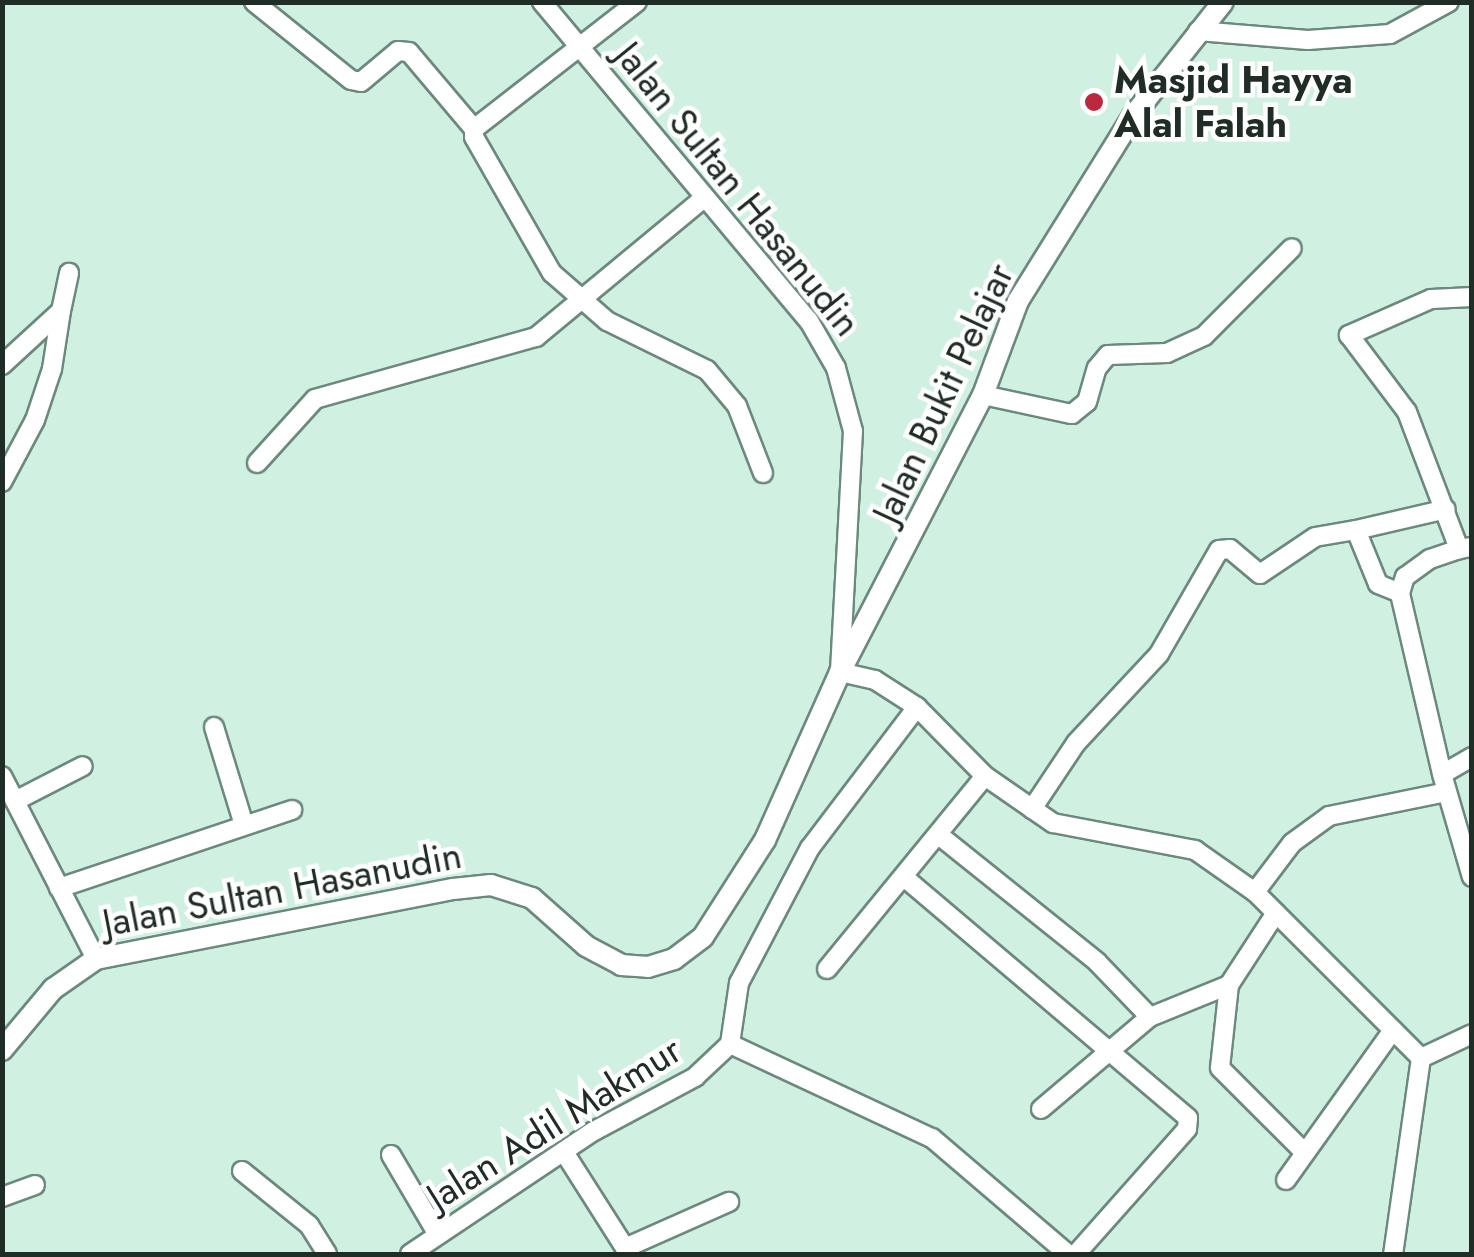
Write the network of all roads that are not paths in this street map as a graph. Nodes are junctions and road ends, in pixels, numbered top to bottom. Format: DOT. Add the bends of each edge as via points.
graph roads {
  1 [pos="254,2"];
  2 [pos="542,2"];
  3 [pos="637,2"];
  4 [pos="1223,2"];
  5 [pos="1448,2"];
  6 [pos="1198,31"];
  7 [pos="582,50"];
  8 [pos="474,129"];
  9 [pos="706,197"];
  10 [pos="1292,248"];
  11 [pos="68,273"];
  12 [pos="1472,297"];
  13 [pos="582,304"];
  14 [pos="61,311"];
  15 [pos="2,366"];
  16 [pos="983,396"];
  17 [pos="258,463"];
  18 [pos="763,473"];
  19 [pos="2,482"];
  20 [pos="1446,509"];
  21 [pos="1356,530"];
  22 [pos="1465,548"];
  23 [pos="1400,593"];
  24 [pos="840,672"];
  25 [pos="918,707"];
  26 [pos="214,727"];
  27 [pos="1472,757"];
  28 [pos="82,766"];
  29 [pos="2,776"];
  30 [pos="984,776"];
  31 [pos="1445,783"];
  32 [pos="15,801"];
  33 [pos="1032,809"];
  34 [pos="292,810"];
  35 [pos="244,825"];
  36 [pos="940,836"];
  37 [pos="1472,877"];
  38 [pos="906,878"];
  39 [pos="59,888"];
  40 [pos="1255,892"];
  41 [pos="1276,913"];
  42 [pos="96,959"];
  43 [pos="827,969"];
  44 [pos="1230,986"];
  45 [pos="1150,1017"];
  46 [pos="1393,1030"];
  47 [pos="1472,1034"];
  48 [pos="5,1038"];
  49 [pos="730,1044"];
  50 [pos="1110,1046"];
  51 [pos="1421,1058"];
  52 [pos="1041,1109"];
  53 [pos="564,1152"];
  54 [pos="1304,1152"];
  55 [pos="390,1155"];
  56 [pos="242,1171"];
  57 [pos="1286,1180"];
  58 [pos="36,1185"];
  59 [pos="2,1197"];
  60 [pos="728,1202"];
  61 [pos="436,1233"];
  62 [pos="627,1251"];
  63 [pos="327,1254"];
  64 [pos="410,1254"];
  65 [pos="1068,1254"];
  66 [pos="1076,1254"];
  67 [pos="1394,1254"];
  1 -- 8 [label="street" via="355,82 398,51 409,52"];
  2 -- 7 [label="street, Jalan Sultan Hasanudin"];
  3 -- 7 [label="street"];
  4 -- 6 [label="street, Jalan Bukit Pelajar"];
  5 -- 6 [label="street" via="1390,34 1308,40"];
  6 -- 16 [label="street, Jalan Bukit Pelajar" via="1133,116 1018,301"];
  7 -- 8 [label="street"];
  7 -- 9 [label="street, Jalan Sultan Hasanudin"];
  8 -- 13 [label="street" via="532,246"];
  9 -- 13 [label="street" via="640,246"];
  9 -- 24 [label="street, Jalan Sultan Hasanudin" via="809,322 847,401 854,431"];
  10 -- 16 [label="street" via="1204,336 1167,353 1108,355 1086,402 1072,414"];
  11 -- 14 [label="street"];
  12 -- 20 [label="street" via="1431,299 1350,335 1407,412"];
  13 -- 17 [label="street" via="516,345 315,399"];
  13 -- 18 [label="street" via="707,370 737,406"];
  14 -- 15 [label="street"];
  14 -- 19 [label="street" via="46,386"];
  16 -- 24 [label="street, Jalan Bukit Pelajar"];
  20 -- 21 [label="street"];
  20 -- 22 [label="street"];
  21 -- 23 [label="street" via="1378,584"];
  21 -- 33 [label="street" via="1314,537 1260,574 1230,549 1212,555 1159,654 1076,743"];
  22 -- 23 [label="street" via="1418,568"];
  23 -- 31 [label="street"];
  24 -- 25 [label="street" via="874,680"];
  24 -- 42 [label="street, Jalan Sultan Hasanudin" via="731,902 674,959 648,968 621,964 586,946 532,898 491,885"];
  25 -- 30 [label="street"];
  25 -- 49 [label="street" via="810,848 739,983"];
  26 -- 35 [label="street"];
  27 -- 31 [label="street"];
  28 -- 32 [label="street"];
  29 -- 32 [label="street"];
  30 -- 33 [label="street"];
  30 -- 36 [label="street"];
  31 -- 37 [label="street"];
  31 -- 40 [label="street" via="1329,816 1292,843"];
  32 -- 39 [label="street"];
  33 -- 40 [label="street" via="1080,832 1140,835 1195,850"];
  34 -- 35 [label="street"];
  35 -- 39 [label="street"];
  36 -- 38 [label="street"];
  36 -- 45 [label="street" via="1097,962"];
  38 -- 43 [label="street"];
  38 -- 50 [label="street"];
  39 -- 42 [label="street"];
  40 -- 41 [label="street"];
  41 -- 44 [label="street"];
  41 -- 46 [label="street"];
  42 -- 48 [label="street, Jalan Sultan Hasanudin" via="54,988"];
  44 -- 45 [label="street"];
  44 -- 54 [label="street" via="1220,1068"];
  45 -- 50 [label="street"];
  46 -- 51 [label="street"];
  46 -- 54 [label="street"];
  47 -- 51 [label="street"];
  49 -- 53 [label="street, Jalan Adil Makmur" via="695,1076"];
  49 -- 65 [label="street" via="932,1138"];
  50 -- 52 [label="street"];
  50 -- 66 [label="street" via="1180,1109 1187,1130"];
  51 -- 67 [label="street"];
  53 -- 61 [label="street, Jalan Adil Makmur"];
  53 -- 62 [label="street"];
  54 -- 57 [label="street"];
  55 -- 61 [label="street"];
  56 -- 63 [label="street" via="309,1225"];
  58 -- 59 [label="street"];
  60 -- 62 [label="street"];
  61 -- 64 [label="street, Jalan Adil Makmur"];
}
